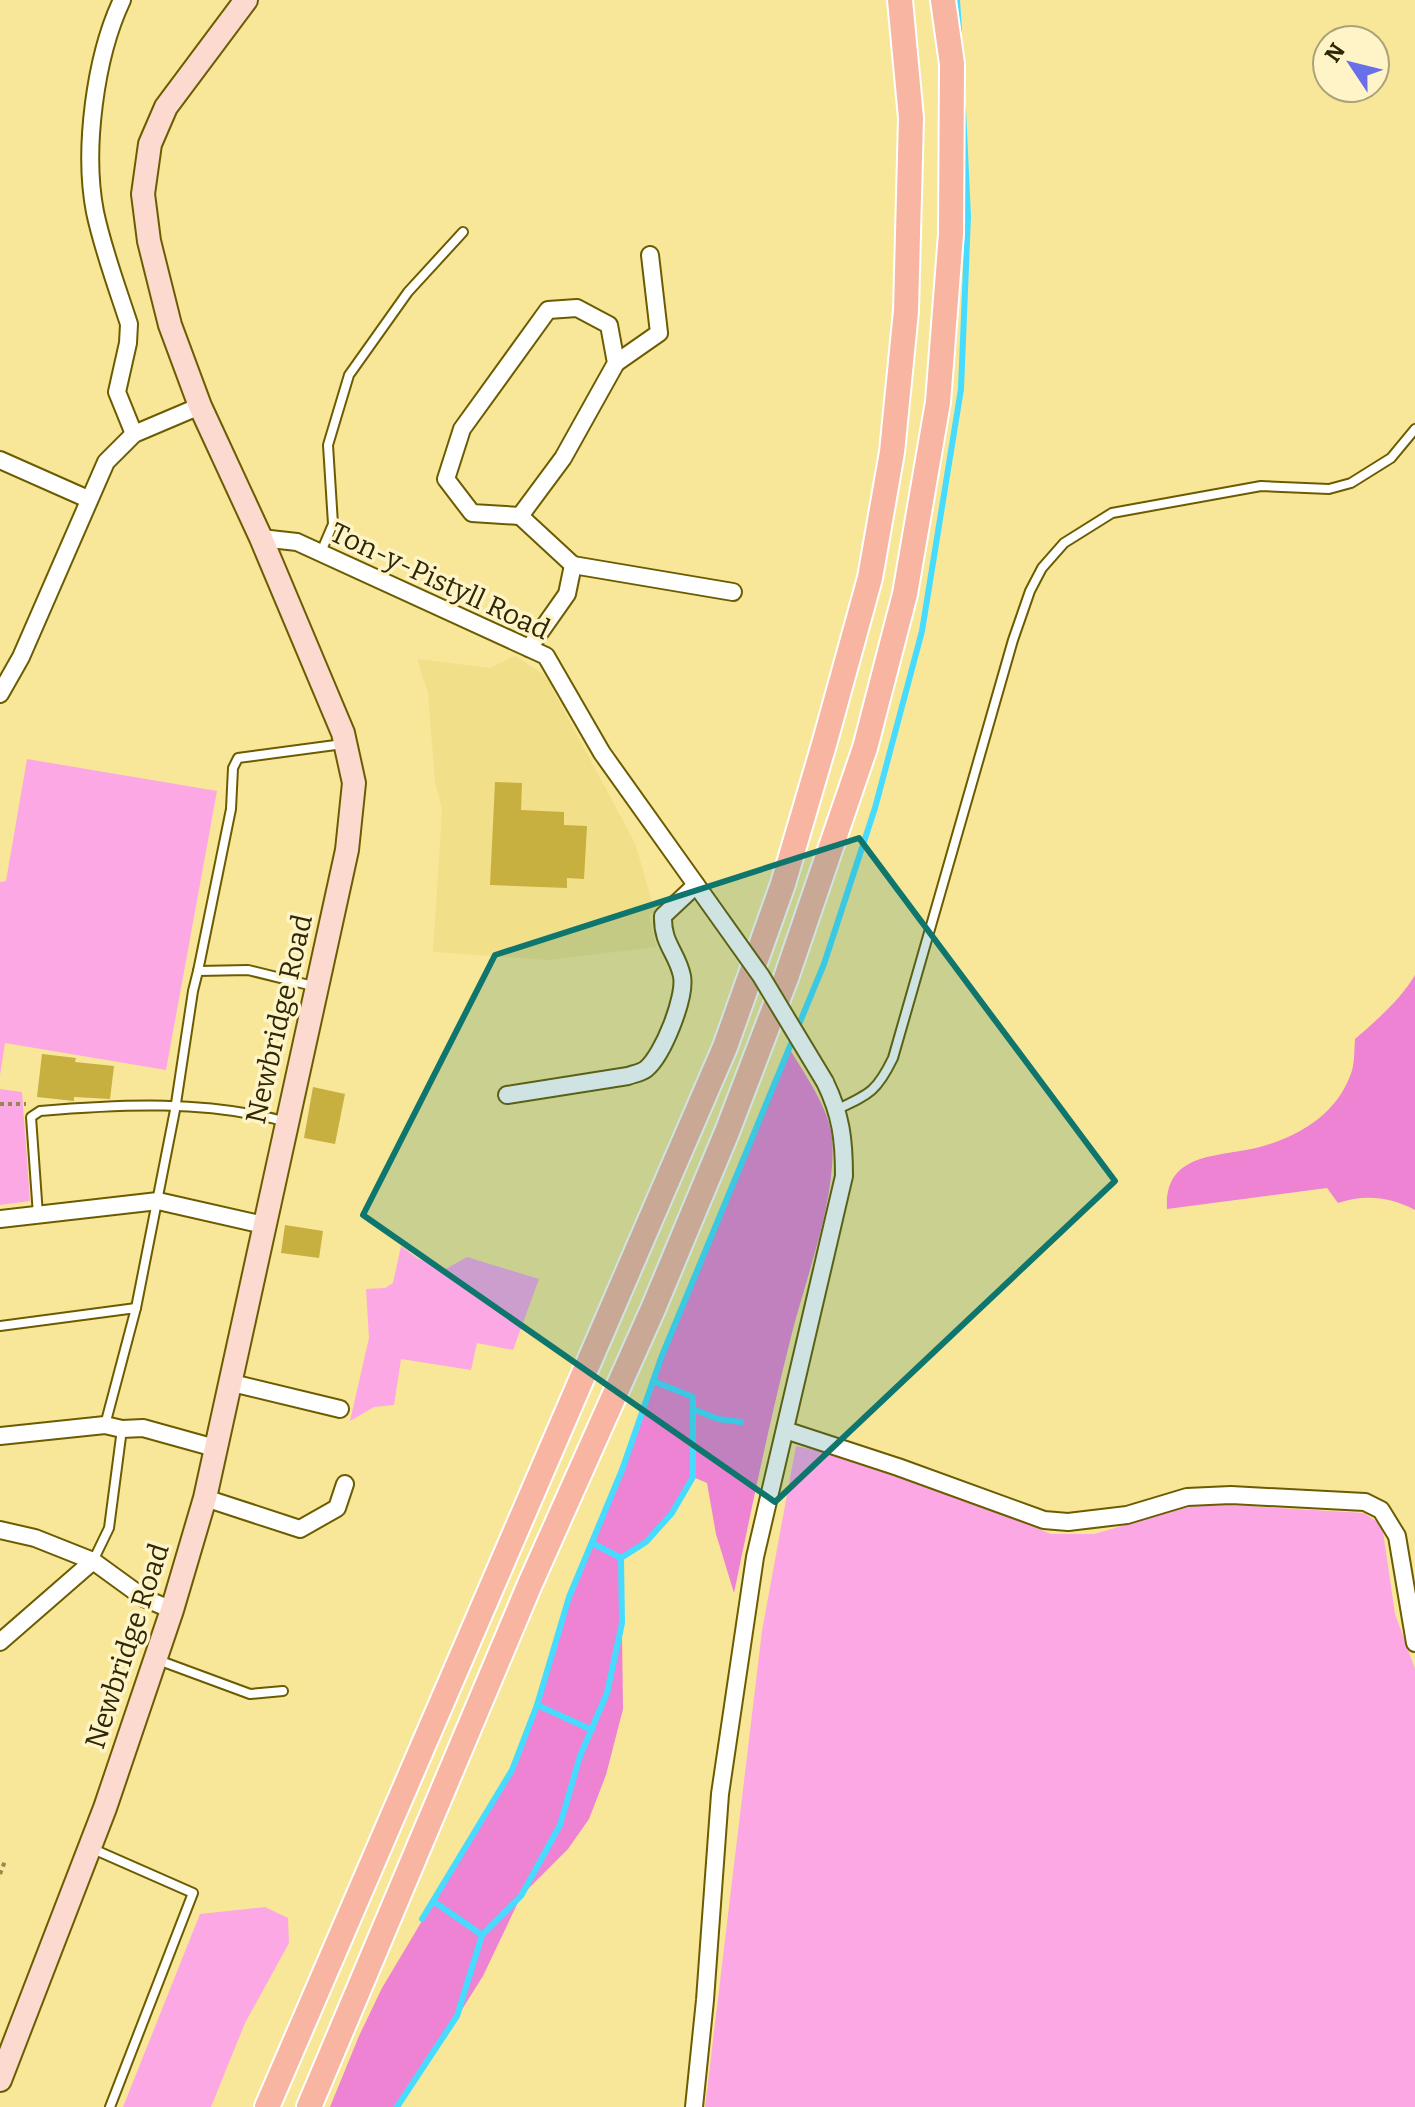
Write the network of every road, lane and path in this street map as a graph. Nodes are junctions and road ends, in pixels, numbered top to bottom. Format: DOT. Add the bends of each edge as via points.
graph roads {
  1 [pos="122,0"];
  2 [pos="246,0"];
  3 [pos="900,0"];
  4 [pos="943,0"];
  5 [pos="463,232"];
  6 [pos="650,255"];
  7 [pos="616,363"];
  8 [pos="200,406"];
  9 [pos="1415,429"];
  10 [pos="134,434"];
  11 [pos="0,460"];
  12 [pos="88,499"];
  13 [pos="520,516"];
  14 [pos="261,538"];
  15 [pos="320,553"];
  16 [pos="573,565"];
  17 [pos="733,592"];
  18 [pos="529,648"];
  19 [pos="0,694"];
  20 [pos="346,744"];
  21 [pos="696,885"];
  22 [pos="198,971"];
  23 [pos="318,987"];
  24 [pos="507,1095"];
  25 [pos="0,1104"];
  26 [pos="176,1105"];
  27 [pos="838,1109"];
  28 [pos="36,1114"];
  29 [pos="287,1122"];
  30 [pos="158,1201"];
  31 [pos="38,1215"];
  32 [pos="0,1219"];
  33 [pos="264,1225"];
  34 [pos="136,1308"];
  35 [pos="0,1326"];
  36 [pos="232,1383"];
  37 [pos="340,1409"];
  38 [pos="105,1425"];
  39 [pos="122,1429"];
  40 [pos="785,1430"];
  41 [pos="0,1436"];
  42 [pos="215,1448"];
  43 [pos="345,1484"];
  44 [pos="205,1498"];
  45 [pos="0,1530"];
  46 [pos="93,1561"];
  47 [pos="172,1610"];
  48 [pos="0,1642"];
  49 [pos="1415,1643"];
  50 [pos="156,1659"];
  51 [pos="283,1691"];
  52 [pos="90,1847"];
  53 [pos="5,1861"];
  54 [pos="0,1874"];
  55 [pos="0,2080"];
  56 [pos="110,2107"];
  57 [pos="267,2107"];
  58 [pos="309,2107"];
  59 [pos="694,2107"];
  1 -- 10 [label="street" via="98,72 90,159 95,210 129,324 117,392"];
  2 -- 8 [label="street, Newbridge Road" via="166,107 150,144 143,194 170,325"];
  3 -- 57 [label="main road" via="911,118 906,311 892,452 870,578 783,884 725,1047"];
  4 -- 58 [label="main road" via="952,64 951,234 938,402 905,594 865,748 727,1132"];
  5 -- 15 [label="lane" via="408,292 349,375 328,445 333,524"];
  6 -- 7 [label="street" via="659,333"];
  7 -- 13 [label="street" via="563,458"];
  7 -- 13 [label="street" via="609,325 577,308 548,310 462,429 446,479 472,513"];
  8 -- 10 [label="street"];
  8 -- 14 [label="street, Newbridge Road"];
  9 -- 27 [label="lane" via="1391,458 1351,483 1329,489 1261,486 1112,513 1064,543 1042,568 1013,640 893,1058 882,1082"];
  10 -- 12 [label="street" via="106,462"];
  11 -- 12 [label="street"];
  12 -- 19 [label="street"];
  13 -- 16 [label="street"];
  14 -- 15 [label="street, Ton-y-Pistyll Road" via="297,542"];
  14 -- 20 [label="street, Newbridge Road"];
  15 -- 18 [label="street, Ton-y-Pistyll Road"];
  16 -- 17 [label="street"];
  16 -- 18 [label="street" via="567,594"];
  18 -- 21 [label="street, Ton-y-Pistyll Road" via="546,656 602,753"];
  20 -- 22 [label="lane" via="238,758"];
  20 -- 23 [label="street, Newbridge Road" via="354,783 347,850"];
  21 -- 24 [label="street" via="663,916 663,933 682,975 683,997 646,1069"];
  21 -- 27 [label="street, Ton-y-Pistyll Road, bridge" via="761,976"];
  22 -- 23 [label="lane" via="248,970"];
  22 -- 26 [label="lane"];
  23 -- 29 [label="street, Newbridge Road"];
  25 -- 28 [label="path" via="26,1104"];
  26 -- 28 [label="lane"];
  26 -- 29 [label="lane" via="251,1112"];
  26 -- 30 [label="lane"];
  27 -- 40 [label="street, Ton-y-Pistyll Road" via="844,1176"];
  28 -- 31 [label="lane" via="31,1117"];
  29 -- 33 [label="street, Newbridge Road"];
  30 -- 31 [label="street"];
  30 -- 33 [label="street"];
  30 -- 34 [label="lane"];
  31 -- 32 [label="street"];
  33 -- 36 [label="street, Newbridge Road"];
  34 -- 35 [label="lane"];
  34 -- 38 [label="lane"];
  36 -- 37 [label="street"];
  36 -- 42 [label="street, Newbridge Road"];
  38 -- 39 [label="street"];
  38 -- 41 [label="street"];
  39 -- 42 [label="street" via="143,1428"];
  39 -- 46 [label="lane" via="109,1528"];
  40 -- 49 [label="street" via="1044,1520 1127,1515 1187,1497 1365,1502 1381,1510 1397,1536"];
  40 -- 59 [label="street, Ton-y-Pistyll Road" via="755,1557 720,1794"];
  42 -- 44 [label="street, Newbridge Road"];
  43 -- 44 [label="street" via="337,1508 300,1529"];
  44 -- 47 [label="street, Newbridge Road"];
  45 -- 46 [label="street"];
  46 -- 47 [label="street" via="144,1598"];
  46 -- 48 [label="street"];
  47 -- 50 [label="street, Newbridge Road"];
  50 -- 51 [label="lane" via="250,1694"];
  50 -- 52 [label="street, Newbridge Road"];
  52 -- 55 [label="street, Newbridge Road"];
  52 -- 56 [label="lane" via="193,1893"];
  53 -- 54 [label="path"];
}
